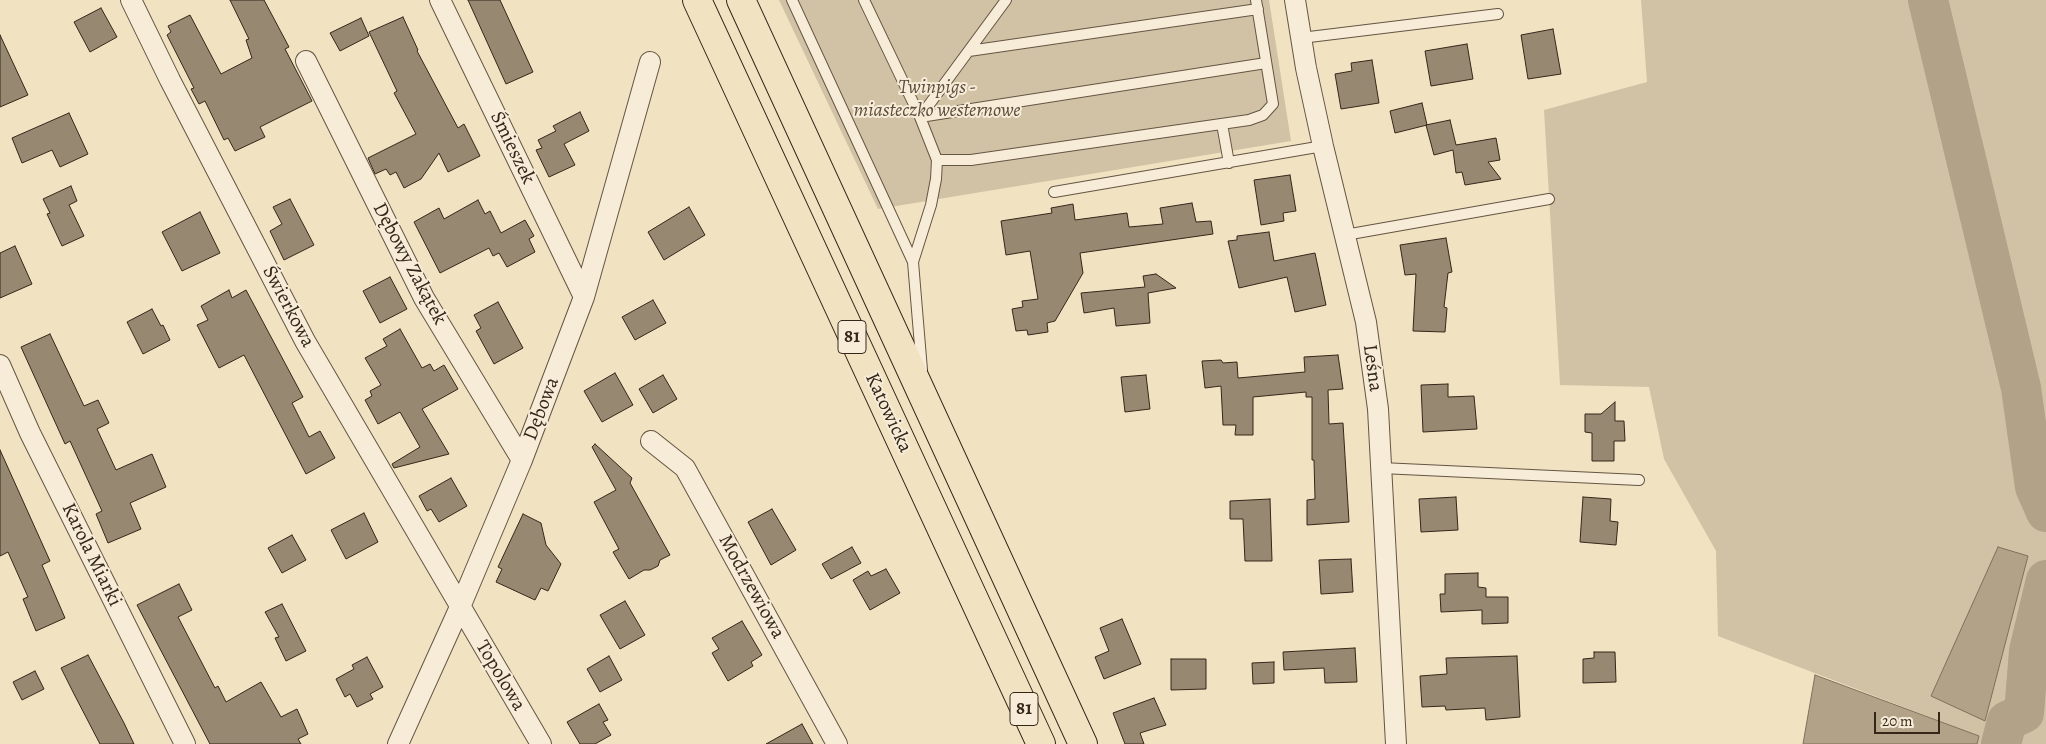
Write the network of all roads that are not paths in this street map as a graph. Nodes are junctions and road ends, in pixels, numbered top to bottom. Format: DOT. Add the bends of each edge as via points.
graph roads {
  1 [pos="130,0"];
  2 [pos="440,0"];
  3 [pos="697,0"];
  4 [pos="741,0"];
  5 [pos="792,0"];
  6 [pos="864,0"];
  7 [pos="1006,0"];
  8 [pos="1295,0"];
  9 [pos="1257,5"];
  10 [pos="1498,14"];
  11 [pos="1301,38"];
  12 [pos="969,51"];
  13 [pos="306,61"];
  14 [pos="650,62"];
  15 [pos="1266,63"];
  16 [pos="920,117"];
  17 [pos="1222,124"];
  18 [pos="1323,146"];
  19 [pos="937,160"];
  20 [pos="1229,163"];
  21 [pos="1054,192"];
  22 [pos="1549,199"];
  23 [pos="1345,235"];
  24 [pos="913,262"];
  25 [pos="584,297"];
  26 [pos="0,365"];
  27 [pos="926,401"];
  28 [pos="651,441"];
  29 [pos="522,460"];
  30 [pos="1381,468"];
  31 [pos="1639,480"];
  32 [pos="460,607"];
  33 [pos="185,744"];
  34 [pos="398,744"];
  35 [pos="541,744"];
  36 [pos="837,744"];
  37 [pos="1041,744"];
  38 [pos="1084,744"];
  39 [pos="1396,744"];
  1 -- 32 [label="street, Świerkowa" via="305,341"];
  2 -- 25 [label="street, Śmieszek"];
  3 -- 37 [label="main road, Katowicka / 81"];
  4 -- 27 [label="main road, Katowicka / 81"];
  5 -- 24 [label="lane"];
  6 -- 16 [label="lane"];
  7 -- 12 [label="lane"];
  8 -- 11 [label="street, Leśna"];
  9 -- 12 [label="lane"];
  9 -- 15 [label="lane"];
  10 -- 11 [label="lane"];
  11 -- 18 [label="street, Leśna"];
  12 -- 16 [label="lane"];
  13 -- 29 [label="street, Dębowy Zakątek" via="424,298"];
  14 -- 25 [label="street, Dębowa"];
  15 -- 16 [label="lane"];
  15 -- 17 [label="lane" via="1273,104 1263,115"];
  16 -- 19 [label="lane"];
  17 -- 19 [label="lane" via="971,160"];
  17 -- 20 [label="lane"];
  18 -- 20 [label="lane"];
  18 -- 23 [label="street, Leśna"];
  19 -- 24 [label="lane" via="931,205"];
  20 -- 21 [label="lane"];
  22 -- 23 [label="lane"];
  23 -- 30 [label="street, Leśna" via="1366,322 1378,409"];
  24 -- 27 [label="lane"];
  25 -- 29 [label="street, Dębowa"];
  26 -- 33 [label="street, Karola Miarki" via="30,433"];
  27 -- 38 [label="main road, Katowicka / 81"];
  28 -- 36 [label="street, Modrzewiowa" via="685,468"];
  29 -- 32 [label="street, Dębowa"];
  30 -- 31 [label="lane"];
  30 -- 39 [label="street, Leśna"];
  32 -- 34 [label="street, Dębowa"];
  32 -- 35 [label="street, Topolowa"];
}
